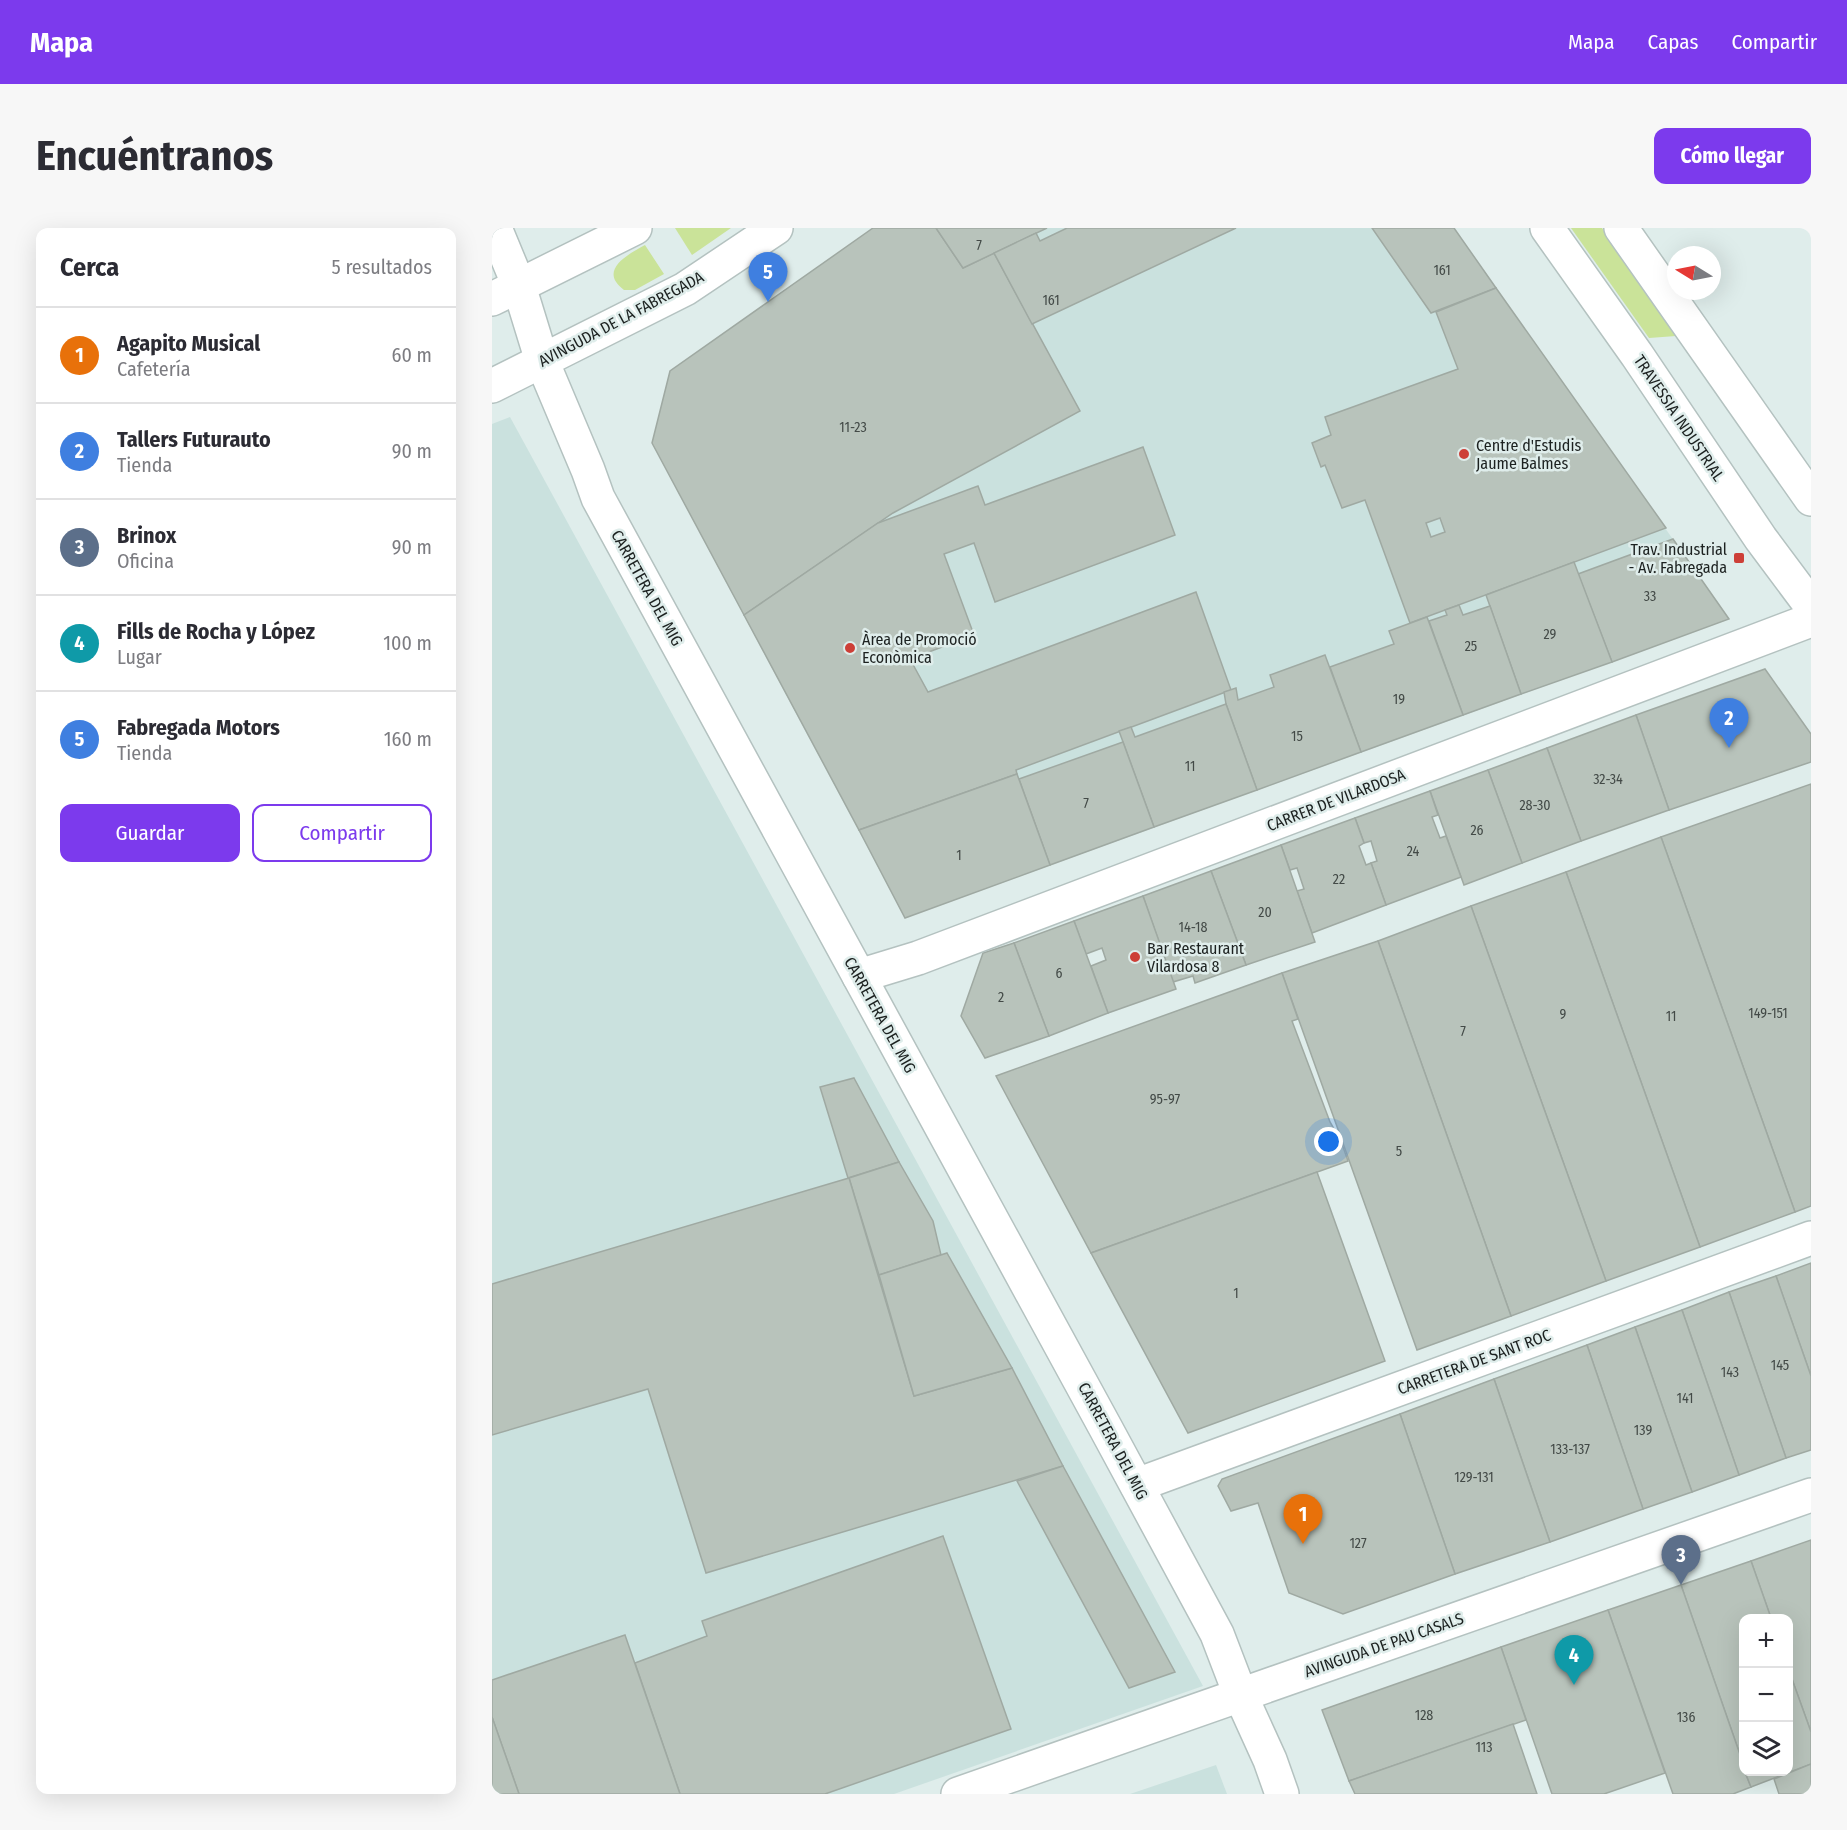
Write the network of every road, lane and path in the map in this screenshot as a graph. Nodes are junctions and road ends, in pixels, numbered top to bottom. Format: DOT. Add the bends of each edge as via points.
graph roads {
  1 [pos="495,228"];
  2 [pos="635,228"];
  3 [pos="776,228"];
  4 [pos="1547,228"];
  5 [pos="1621,228"];
  6 [pos="506,293"];
  7 [pos="542,361"];
  8 [pos="492,386"];
  9 [pos="1811,499"];
  10 [pos="1811,606"];
  11 [pos="1811,620"];
  12 [pos="859,976"];
  13 [pos="1811,1238"];
  14 [pos="1137,1485"];
  15 [pos="1811,1495"];
  16 [pos="1240,1694"];
  17 [pos="958,1794"];
  18 [pos="1282,1794"];
  1 -- 6 [label="street, CARRETERA DEL MIG"];
  2 -- 6 [label="street"];
  3 -- 7 [label="street, AVINGUDA DE LA FABREGADA" via="685,290"];
  4 -- 10 [label="street, TRAVESSIA INDUSTRIAL"];
  5 -- 9 [label="street"];
  6 -- 7 [label="street, CARRETERA DEL MIG"];
  7 -- 8 [label="street, AVINGUDA DE LA FABREGADA"];
  7 -- 12 [label="street, CARRETERA DEL MIG" via="598,498"];
  11 -- 12 [label="street, CARRER DE VILARDOSA" via="918,958"];
  12 -- 14 [label="street, CARRETERA DEL MIG"];
  13 -- 14 [label="street, CARRETERA DE SANT ROC"];
  14 -- 16 [label="street, CARRETERA DEL MIG" via="1217,1634"];
  15 -- 16 [label="street, AVINGUDA DE PAU CASALS"];
  16 -- 17 [label="street, AVINGUDA DE PAU CASALS"];
  16 -- 18 [label="street, CARRETERA DEL MIG"];
}
